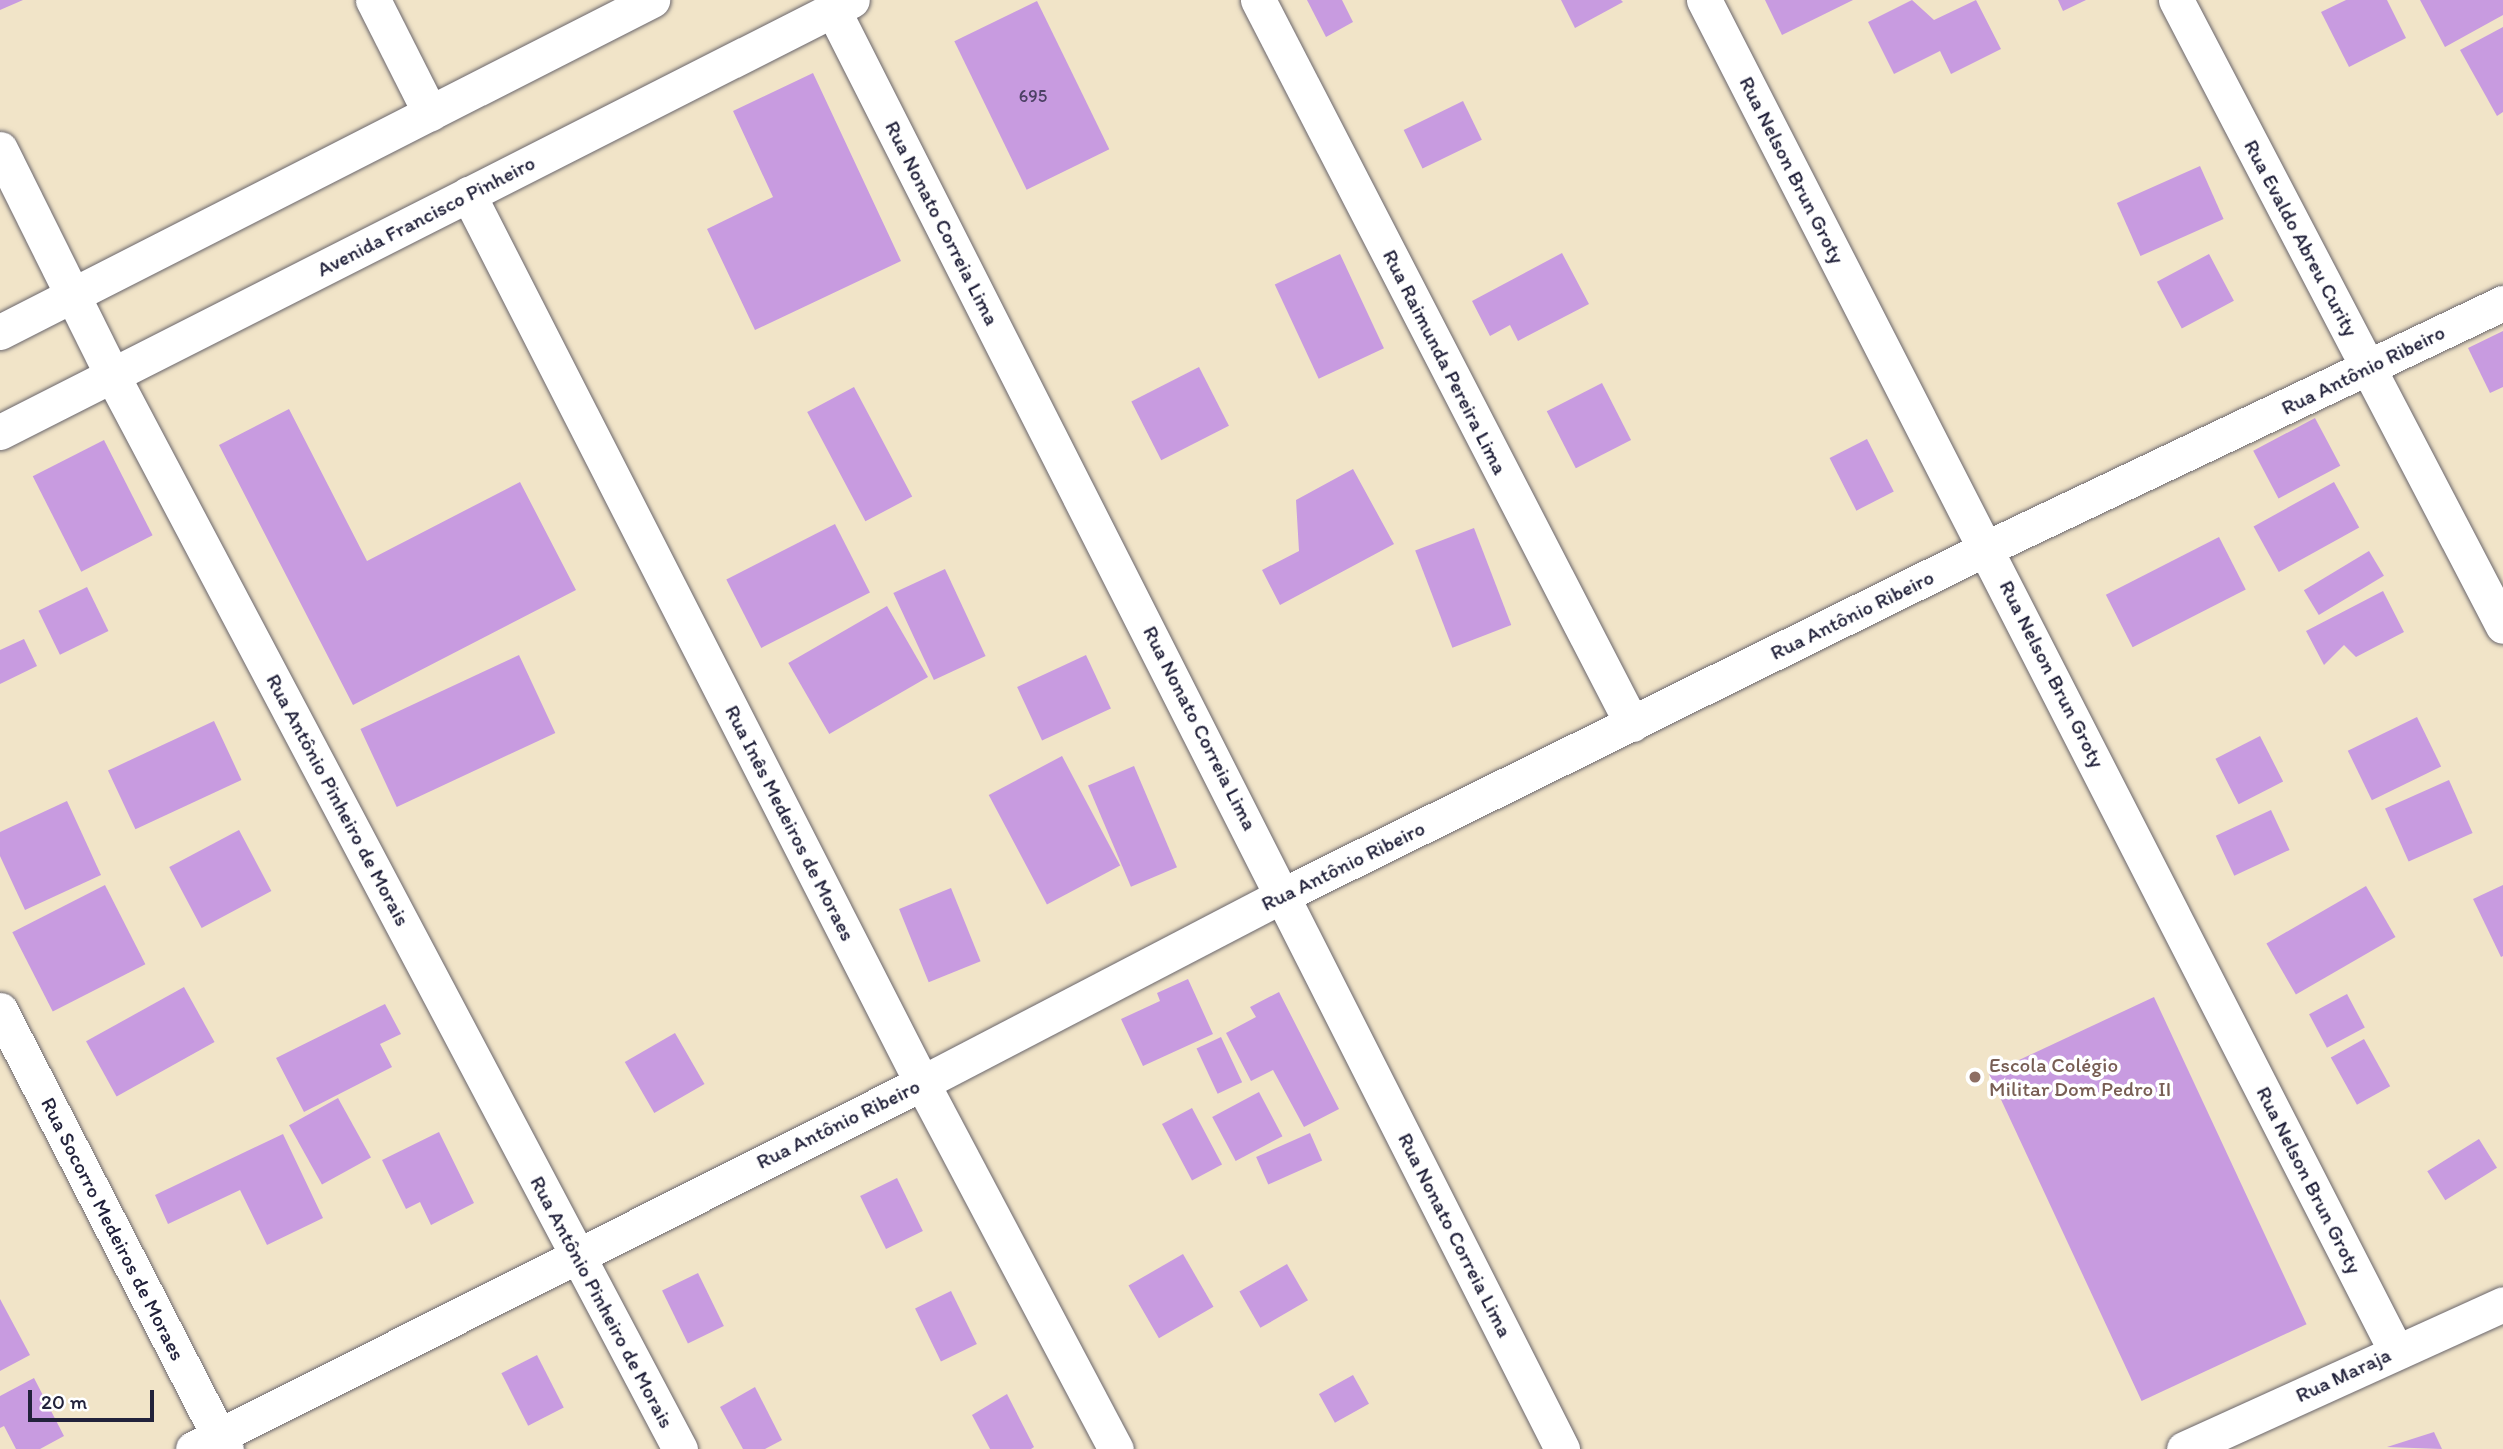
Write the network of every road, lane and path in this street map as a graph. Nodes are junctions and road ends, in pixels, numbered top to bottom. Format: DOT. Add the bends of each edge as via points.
graph roads {
  1 [pos="373,0"];
  2 [pos="652,0"];
  3 [pos="1258,0"];
  4 [pos="1704,0"];
  5 [pos="2176,0"];
  6 [pos="843,5"];
  7 [pos="430,113"];
  8 [pos="0,149"];
  9 [pos="468,194"];
  10 [pos="73,295"];
  11 [pos="2503,303"];
  12 [pos="0,332"];
  13 [pos="2370,368"];
  14 [pos="112,375"];
  15 [pos="0,432"];
  16 [pos="1987,548"];
  17 [pos="2503,626"];
  18 [pos="1632,724"];
  19 [pos="1285,894"];
  20 [pos="0,1010"];
  21 [pos="922,1083"];
  22 [pos="577,1253"];
  23 [pos="2503,1304"];
  24 [pos="2396,1351"];
  25 [pos="213,1444"];
  26 [pos="680,1449"];
  27 [pos="1116,1449"];
  28 [pos="1562,1449"];
  29 [pos="2184,1449"];
  1 -- 7 [label="street"];
  2 -- 7 [label="street"];
  3 -- 18 [label="street, Rua Raimunda Pereira Lima"];
  4 -- 16 [label="street, Rua Nelson Brun Groty"];
  5 -- 13 [label="street, Rua Evaldo Abreu Curity"];
  6 -- 9 [label="street, Avenida Francisco Pinheiro"];
  6 -- 19 [label="street, Rua Nonato Correia Lima"];
  7 -- 10 [label="street"];
  8 -- 10 [label="street, Rua Antônio Pinheiro de Morais"];
  9 -- 14 [label="street, Avenida Francisco Pinheiro"];
  9 -- 21 [label="street, Rua Inês Medeiros de Moraes"];
  10 -- 12 [label="street"];
  10 -- 14 [label="street, Rua Antônio Pinheiro de Morais"];
  11 -- 13 [label="street, Rua Antônio Ribeiro"];
  13 -- 16 [label="street, Rua Antônio Ribeiro"];
  13 -- 17 [label="street, Rua Evaldo Abreu Curity"];
  14 -- 15 [label="street, Avenida Francisco Pinheiro"];
  14 -- 22 [label="street, Rua Antônio Pinheiro de Morais"];
  16 -- 18 [label="street, Rua Antônio Ribeiro"];
  16 -- 24 [label="street, Rua Nelson Brun Groty"];
  18 -- 19 [label="street, Rua Antônio Ribeiro"];
  19 -- 21 [label="street, Rua Antônio Ribeiro"];
  19 -- 28 [label="street, Rua Nonato Correia Lima"];
  20 -- 25 [label="street, Rua Socorro Medeiros de Moraes"];
  21 -- 22 [label="street, Rua Antônio Ribeiro"];
  21 -- 27 [label="street, Rua Inês Medeiros de Moraes"];
  22 -- 25 [label="street, Rua Antônio Ribeiro"];
  22 -- 26 [label="street, Rua Antônio Pinheiro de Morais"];
  23 -- 24 [label="street, Rua Maraja"];
  24 -- 29 [label="street, Rua Maraja"];
}
